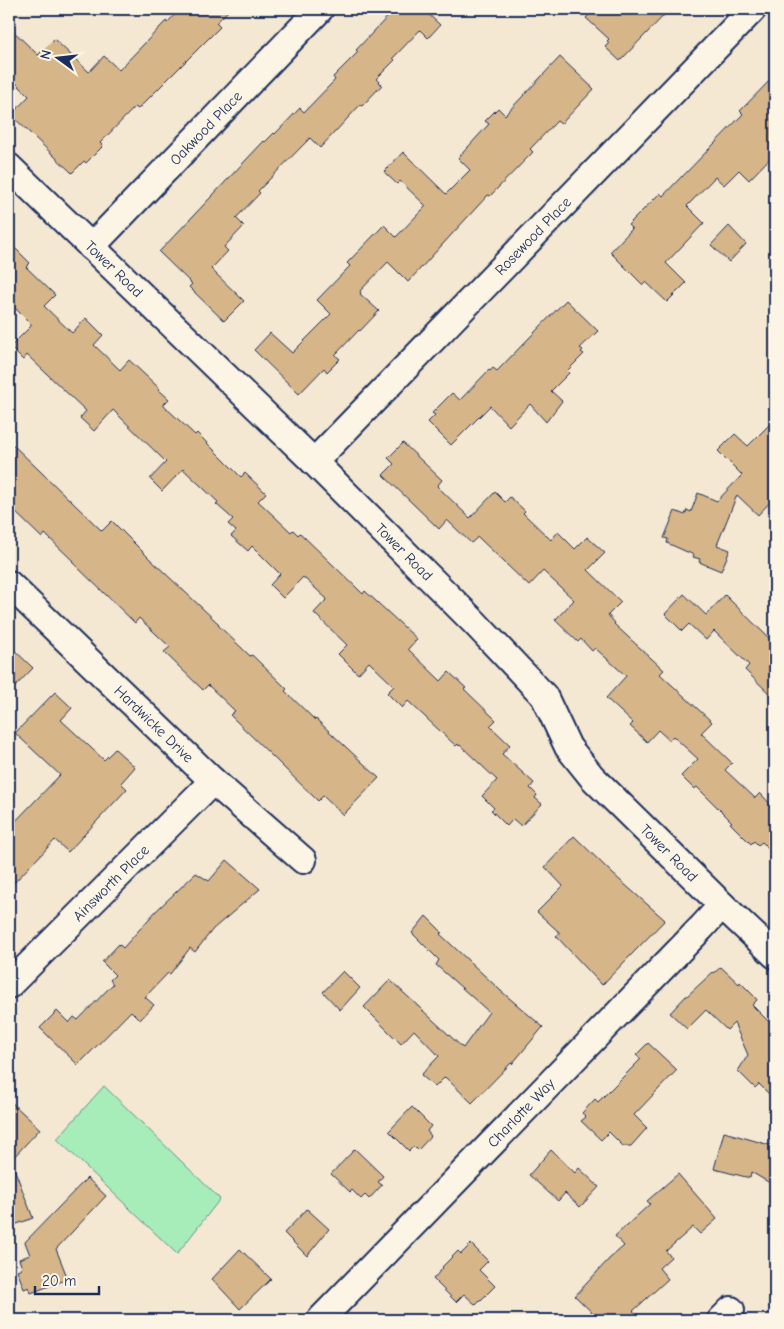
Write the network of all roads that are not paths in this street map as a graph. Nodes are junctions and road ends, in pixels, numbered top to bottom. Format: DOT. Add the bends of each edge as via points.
graph roads {
  1 [pos="320,9"];
  2 [pos="753,9"];
  3 [pos="9,167"];
  4 [pos="91,247"];
  5 [pos="314,462"];
  6 [pos="9,584"];
  7 [pos="213,781"];
  8 [pos="303,860"];
  9 [pos="722,905"];
  10 [pos="775,955"];
  11 [pos="9,985"];
  12 [pos="320,1320"];
  1 -- 4 [label="street, Oakwood Place"];
  2 -- 5 [label="street, Rosewood Place"];
  3 -- 4 [label="street, Tower Road"];
  4 -- 5 [label="street, Tower Road"];
  5 -- 9 [label="street, Tower Road" via="468,615 544,696 568,748 592,777"];
  6 -- 7 [label="street, Hardwicke Drive"];
  7 -- 8 [label="street, Hardwicke Drive"];
  7 -- 11 [label="street, Ainsworth Place"];
  9 -- 10 [label="street, Tower Road"];
  9 -- 12 [label="street, Charlotte Way"];
}
